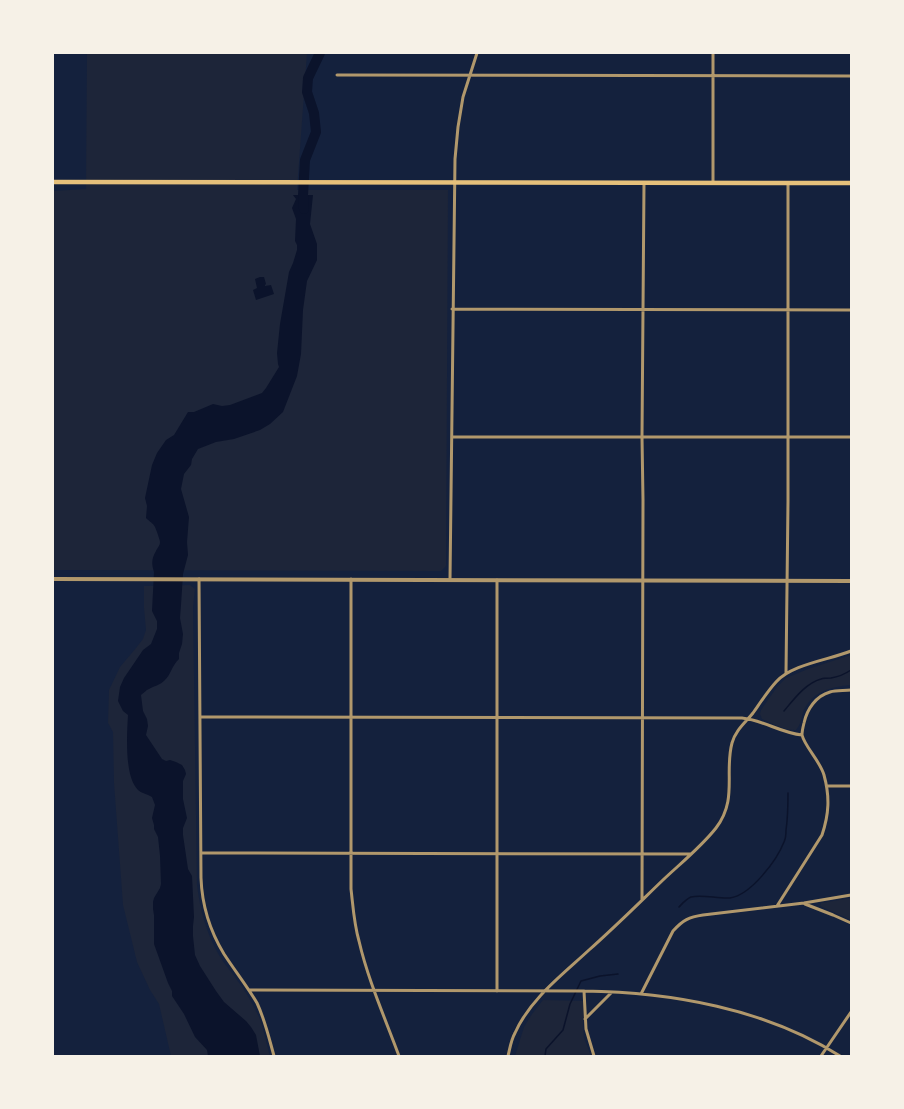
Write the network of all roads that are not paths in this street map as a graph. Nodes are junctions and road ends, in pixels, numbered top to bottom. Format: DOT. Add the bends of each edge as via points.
graph roads {
  1 [pos="477,53"];
  2 [pos="713,53"];
  3 [pos="337,75"];
  4 [pos="470,76"];
  5 [pos="713,76"];
  6 [pos="851,76"];
  7 [pos="53,182"];
  8 [pos="454,183"];
  9 [pos="644,183"];
  10 [pos="713,183"];
  11 [pos="788,183"];
  12 [pos="851,183"];
  13 [pos="452,309"];
  14 [pos="643,309"];
  15 [pos="788,310"];
  16 [pos="851,310"];
  17 [pos="452,437"];
  18 [pos="642,437"];
  19 [pos="788,437"];
  20 [pos="851,437"];
  21 [pos="53,579"];
  22 [pos="199,579"];
  23 [pos="351,580"];
  24 [pos="450,580"];
  25 [pos="497,580"];
  26 [pos="642,580"];
  27 [pos="787,580"];
  28 [pos="851,580"];
  29 [pos="851,651"];
  30 [pos="786,673"];
  31 [pos="851,690"];
  32 [pos="200,717"];
  33 [pos="350,717"];
  34 [pos="497,718"];
  35 [pos="642,718"];
  36 [pos="748,719"];
  37 [pos="802,735"];
  38 [pos="827,786"];
  39 [pos="851,786"];
  40 [pos="201,853"];
  41 [pos="350,853"];
  42 [pos="497,853"];
  43 [pos="642,854"];
  44 [pos="690,854"];
  45 [pos="851,895"];
  46 [pos="642,899"];
  47 [pos="804,903"];
  48 [pos="777,906"];
  49 [pos="851,923"];
  50 [pos="249,990"];
  51 [pos="374,990"];
  52 [pos="497,991"];
  53 [pos="544,991"];
  54 [pos="583,991"];
  55 [pos="613,992"];
  56 [pos="641,994"];
  57 [pos="851,1012"];
  58 [pos="586,1019"];
  59 [pos="826,1048"];
  60 [pos="274,1056"];
  61 [pos="399,1056"];
  62 [pos="508,1056"];
  63 [pos="594,1056"];
  64 [pos="821,1056"];
  65 [pos="840,1056"];
  1 -- 4 [label="street"];
  2 -- 5 [label="street"];
  3 -- 4 [label="street"];
  4 -- 5 [label="street"];
  4 -- 8 [label="street" via="463,97 458,127"];
  5 -- 6 [label="street"];
  5 -- 10 [label="street"];
  7 -- 8 [label="main road"];
  8 -- 9 [label="main road"];
  8 -- 13 [label="street"];
  9 -- 10 [label="main road"];
  9 -- 14 [label="street"];
  10 -- 11 [label="main road"];
  11 -- 12 [label="main road"];
  11 -- 15 [label="street"];
  13 -- 14 [label="street"];
  13 -- 17 [label="street"];
  14 -- 15 [label="street"];
  14 -- 18 [label="street"];
  15 -- 16 [label="street"];
  15 -- 19 [label="street"];
  17 -- 18 [label="street"];
  17 -- 24 [label="street"];
  18 -- 19 [label="street"];
  18 -- 26 [label="street"];
  19 -- 20 [label="street"];
  19 -- 27 [label="street"];
  21 -- 22 [label="street"];
  22 -- 23 [label="street"];
  22 -- 32 [label="street"];
  23 -- 24 [label="street"];
  23 -- 33 [label="street"];
  24 -- 25 [label="street"];
  25 -- 26 [label="street"];
  25 -- 34 [label="street"];
  26 -- 27 [label="street"];
  26 -- 35 [label="street"];
  27 -- 28 [label="street"];
  27 -- 30 [label="street"];
  29 -- 30 [label="street"];
  30 -- 36 [label="street"];
  31 -- 37 [label="street" via="837,690 817,699 808,710"];
  32 -- 33 [label="street"];
  32 -- 40 [label="street"];
  33 -- 34 [label="street"];
  33 -- 41 [label="street"];
  34 -- 35 [label="street"];
  34 -- 42 [label="street"];
  35 -- 36 [label="street"];
  35 -- 43 [label="street"];
  36 -- 37 [label="street"];
  36 -- 44 [label="street" via="732,742 730,787 724,812 719,823"];
  37 -- 38 [label="street" via="821,766"];
  38 -- 39 [label="street"];
  38 -- 48 [label="street" via="828,811 822,835"];
  40 -- 41 [label="street"];
  40 -- 50 [label="street" via="202,890 211,928 225,955"];
  41 -- 42 [label="street"];
  41 -- 51 [label="street" via="354,921"];
  42 -- 43 [label="street"];
  42 -- 52 [label="street"];
  43 -- 44 [label="street"];
  43 -- 46 [label="street"];
  44 -- 46 [label="street"];
  45 -- 47 [label="street"];
  46 -- 53 [label="street"];
  47 -- 48 [label="street"];
  47 -- 49 [label="street"];
  48 -- 56 [label="street" via="703,915 682,922 674,932"];
  50 -- 51 [label="street"];
  50 -- 60 [label="street" via="263,1016"];
  51 -- 52 [label="street"];
  51 -- 61 [label="street"];
  52 -- 53 [label="street"];
  53 -- 54 [label="street"];
  53 -- 62 [label="street" via="514,1033"];
  54 -- 55 [label="street"];
  54 -- 58 [label="street"];
  55 -- 56 [label="street"];
  55 -- 58 [label="street"];
  56 -- 59 [label="street" via="725,1008 768,1021"];
  57 -- 59 [label="street"];
  58 -- 63 [label="street"];
  59 -- 64 [label="street"];
  59 -- 65 [label="street"];
}
